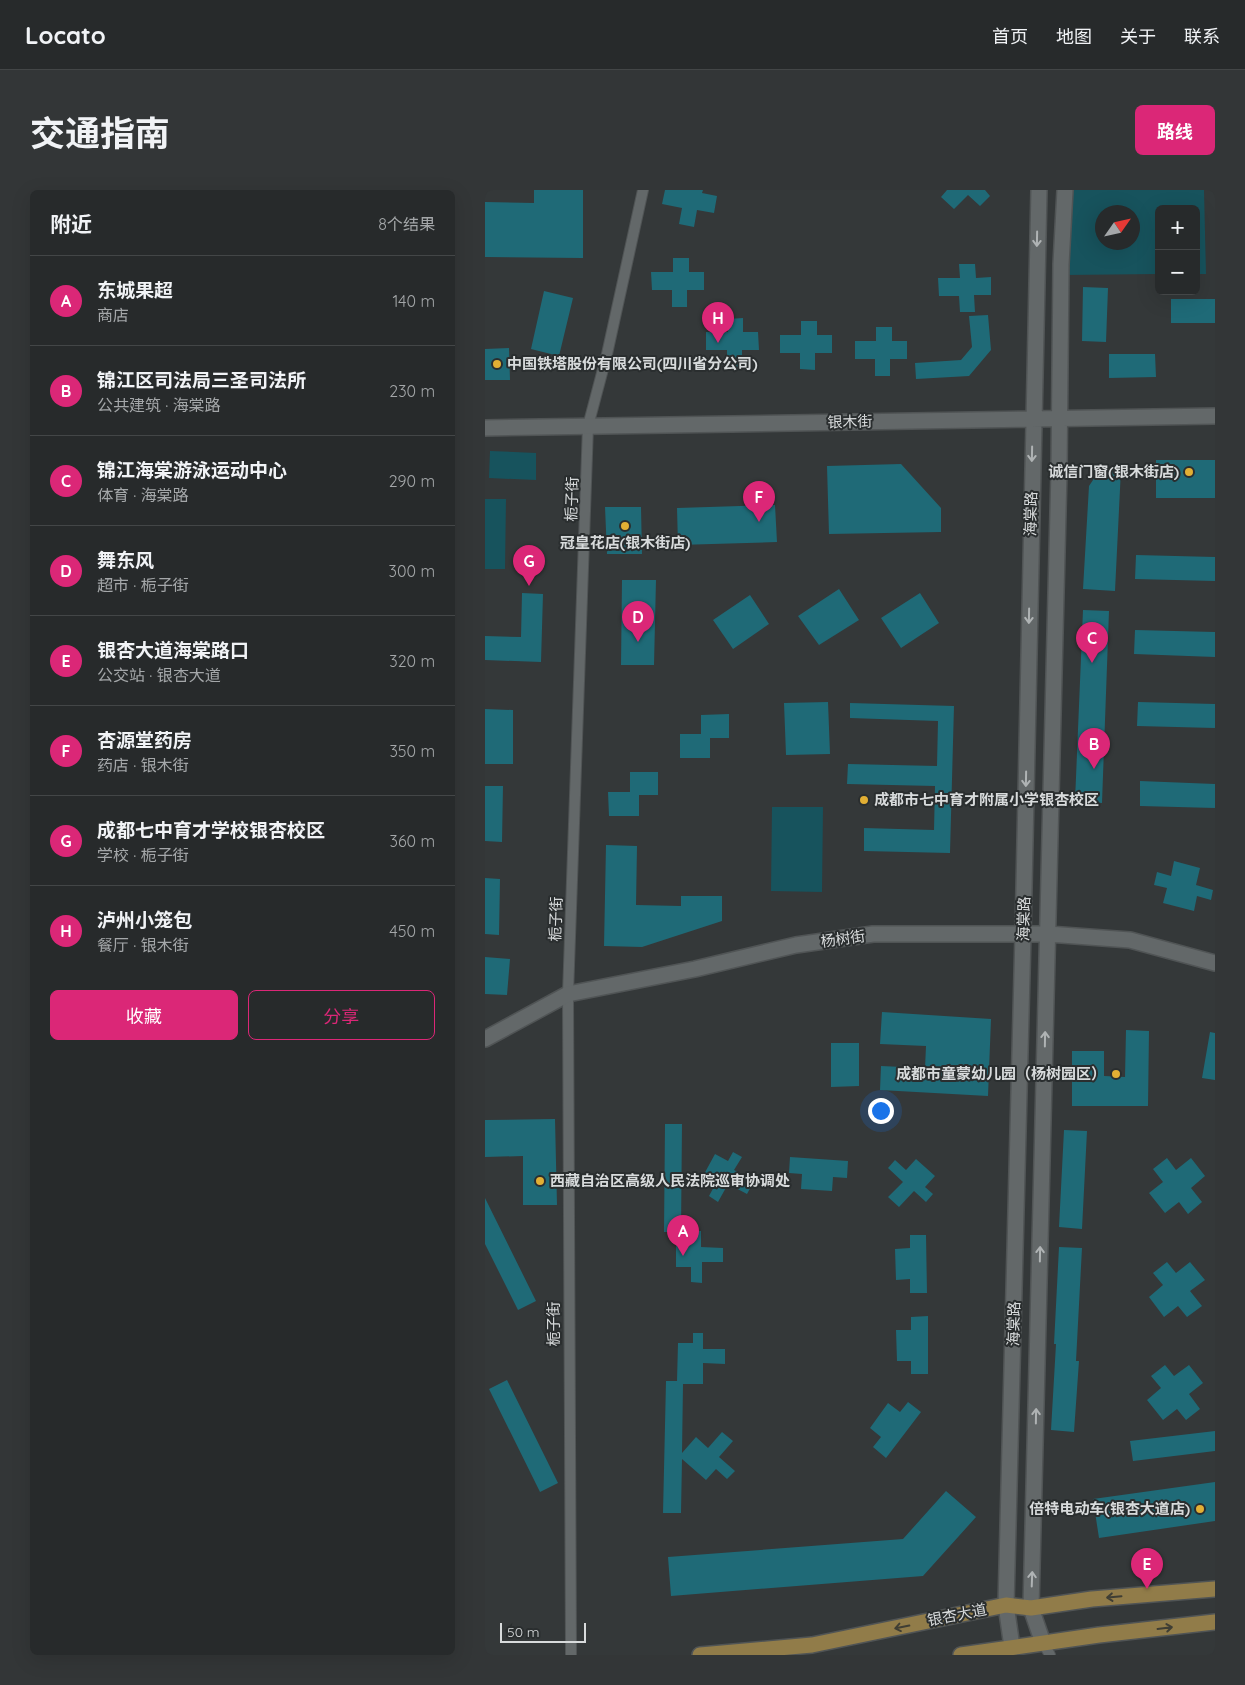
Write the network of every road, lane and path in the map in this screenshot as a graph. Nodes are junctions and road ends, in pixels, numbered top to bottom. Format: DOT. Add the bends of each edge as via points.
graph roads {
  1 [pos="643,190"];
  2 [pos="1039,190"];
  3 [pos="1065,190"];
  4 [pos="1215,416"];
  5 [pos="1033,419"];
  6 [pos="1059,419"];
  7 [pos="588,426"];
  8 [pos="485,428"];
  9 [pos="1023,934"];
  10 [pos="1048,934"];
  11 [pos="1215,963"];
  12 [pos="568,994"];
  13 [pos="485,1039"];
  14 [pos="1215,1589"];
  15 [pos="1006,1605"];
  16 [pos="1031,1608"];
  17 [pos="1215,1622"];
  18 [pos="1012,1647"];
  19 [pos="1047,1649"];
  20 [pos="571,1655"];
  21 [pos="700,1655"];
  22 [pos="961,1655"];
  1 -- 7 [label="street, 栀子街"];
  2 -- 5 [label="main road, 海棠路, one-way"];
  3 -- 6 [label="main road, 海棠路"];
  4 -- 6 [label="main road, 银木街"];
  5 -- 6 [label="main road, 银木街"];
  5 -- 7 [label="main road, 银木街"];
  5 -- 9 [label="main road, 海棠路, one-way"];
  6 -- 10 [label="main road, 海棠路"];
  7 -- 8 [label="main road, 银木街"];
  7 -- 12 [label="street, 栀子街"];
  9 -- 10 [label="main road, 杨树街"];
  9 -- 12 [label="main road, 杨树街" via="873,934 796,945"];
  9 -- 15 [label="main road, 海棠路"];
  10 -- 11 [label="main road, 杨树街" via="1130,940"];
  16 -- 10 [label="main road, 海棠路, one-way"];
  12 -- 13 [label="main road, 杨树街"];
  12 -- 20 [label="street, 栀子街"];
  14 -- 16 [label="main road, 银杏大道, one-way" via="1092,1599"];
  15 -- 16 [label="main road, 银杏大道"];
  15 -- 18 [label="main road, 海棠路"];
  15 -- 21 [label="main road, 银杏大道, one-way" via="812,1645"];
  16 -- 19 [label="main road, 海棠路"];
  19 -- 17 [label="main road, one-way"];
  18 -- 19 [label="main road"];
  18 -- 22 [label="main road"];
}
